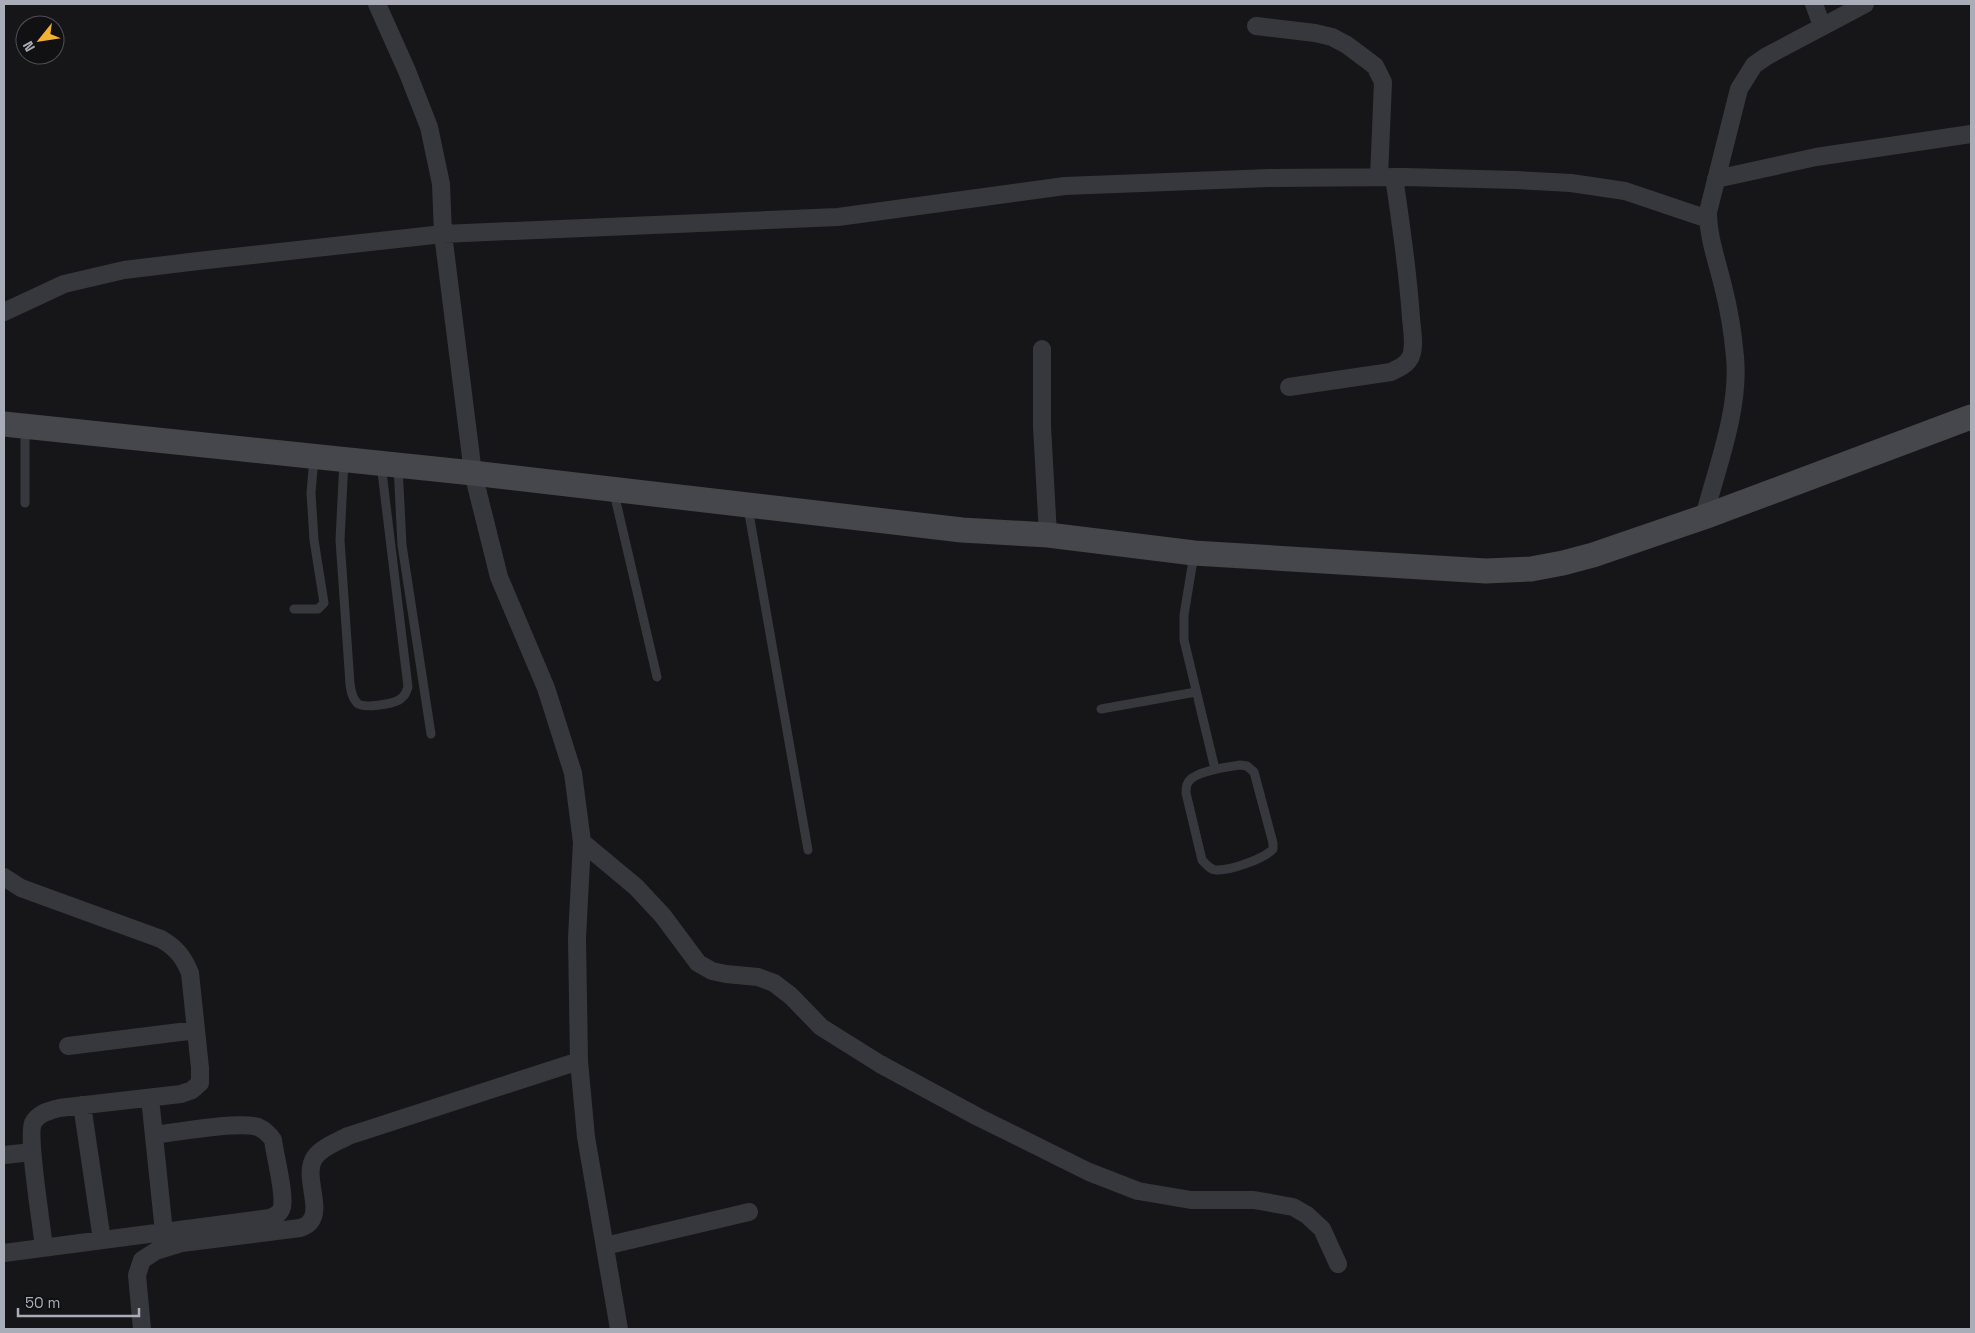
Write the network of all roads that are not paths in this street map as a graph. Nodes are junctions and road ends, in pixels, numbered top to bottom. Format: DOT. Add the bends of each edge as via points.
graph roads {
  1 [pos="377,4"];
  2 [pos="1814,4"];
  3 [pos="1865,4"];
  4 [pos="1256,26"];
  5 [pos="1822,26"];
  6 [pos="1971,134"];
  7 [pos="1387,178"];
  8 [pos="1716,179"];
  9 [pos="1708,219"];
  10 [pos="443,234"];
  11 [pos="4,312"];
  12 [pos="1042,349"];
  13 [pos="1289,387"];
  14 [pos="1971,417"];
  15 [pos="14,425"];
  16 [pos="314,457"];
  17 [pos="344,460"];
  18 [pos="390,464"];
  19 [pos="473,473"];
  20 [pos="613,489"];
  21 [pos="25,504"];
  22 [pos="748,505"];
  23 [pos="1704,517"];
  24 [pos="1048,535"];
  25 [pos="1194,553"];
  26 [pos="294,609"];
  27 [pos="657,677"];
  28 [pos="1196,692"];
  29 [pos="1101,709"];
  30 [pos="431,734"];
  31 [pos="1215,770"];
  32 [pos="582,842"];
  33 [pos="808,850"];
  34 [pos="4,877"];
  35 [pos="196,1030"];
  36 [pos="68,1046"];
  37 [pos="579,1061"];
  38 [pos="150,1098"];
  39 [pos="82,1105"];
  40 [pos="154,1135"];
  41 [pos="32,1152"];
  42 [pos="4,1155"];
  43 [pos="749,1212"];
  44 [pos="164,1232"];
  45 [pos="102,1240"];
  46 [pos="605,1246"];
  47 [pos="44,1248"];
  48 [pos="4,1253"];
  49 [pos="1338,1264"];
  50 [pos="142,1329"];
  51 [pos="619,1329"];
  1 -- 10 [label="street" via="429,127 441,184"];
  2 -- 5 [label="street"];
  3 -- 5 [label="street"];
  4 -- 7 [label="street" via="1332,37 1375,66 1383,82"];
  5 -- 8 [label="street" via="1754,65 1739,89"];
  6 -- 8 [label="street" via="1816,157"];
  7 -- 9 [label="street" via="1516,180 1602,187 1625,191"];
  7 -- 10 [label="street" via="1269,178 1065,186 838,217"];
  7 -- 13 [label="street" via="1410,309 1412,354 1408,362 1391,372"];
  8 -- 9 [label="street"];
  9 -- 23 [label="street" via="1731,329 1736,378 1731,413"];
  10 -- 11 [label="street" via="124,270 64,284"];
  10 -- 19 [label="street"];
  12 -- 24 [label="street"];
  14 -- 23 [label="main road"];
  15 -- 16 [label="main road"];
  15 -- 21 [label="lane"];
  16 -- 17 [label="main road"];
  16 -- 26 [label="lane" via="311,493 314,540 324,603 318,609"];
  17 -- 18 [label="main road"];
  17 -- 18 [label="lane" via="340,540 350,684 352,696 364,707 398,700 406,694 408,687"];
  18 -- 19 [label="main road"];
  18 -- 30 [label="lane"];
  19 -- 20 [label="main road"];
  19 -- 32 [label="street" via="499,578 546,688 573,773"];
  20 -- 22 [label="main road"];
  20 -- 27 [label="lane"];
  22 -- 24 [label="main road" via="962,530"];
  22 -- 33 [label="lane"];
  23 -- 25 [label="main road" via="1593,555 1531,568 1486,570"];
  24 -- 25 [label="main road"];
  25 -- 28 [label="lane" via="1184,615 1184,640"];
  28 -- 29 [label="lane"];
  28 -- 31 [label="lane"];
  31 -- 31 [label="lane" via="1247,766 1254,772 1273,843 1268,855 1218,870 1210,868 1202,860 1186,793 1187,782"];
  32 -- 37 [label="street" via="577,938"];
  32 -- 49 [label="street" via="636,887 698,963 712,971 758,977 774,984 791,996 821,1027 880,1064 1089,1172 1138,1191 1191,1200 1254,1200 1293,1207 1322,1230"];
  34 -- 35 [label="street" via="21,888 161,939 175,948 190,973"];
  35 -- 36 [label="street"];
  35 -- 38 [label="street" via="200,1083 181,1094"];
  37 -- 46 [label="street" via="586,1137"];
  37 -- 50 [label="street" via="348,1136 326,1148 315,1156 310,1166 314,1212 310,1222 300,1228 182,1243 156,1251 142,1260 137,1275"];
  38 -- 39 [label="street"];
  38 -- 40 [label="street"];
  39 -- 41 [label="street" via="44,1112 36,1119 32,1126"];
  39 -- 45 [label="street"];
  40 -- 44 [label="street"];
  40 -- 44 [label="street" via="241,1125 258,1127 273,1140 282,1198 282,1208 270,1218"];
  41 -- 42 [label="street"];
  41 -- 47 [label="street"];
  43 -- 46 [label="street"];
  44 -- 45 [label="street"];
  45 -- 47 [label="street"];
  46 -- 51 [label="street"];
  47 -- 48 [label="street"];
}
